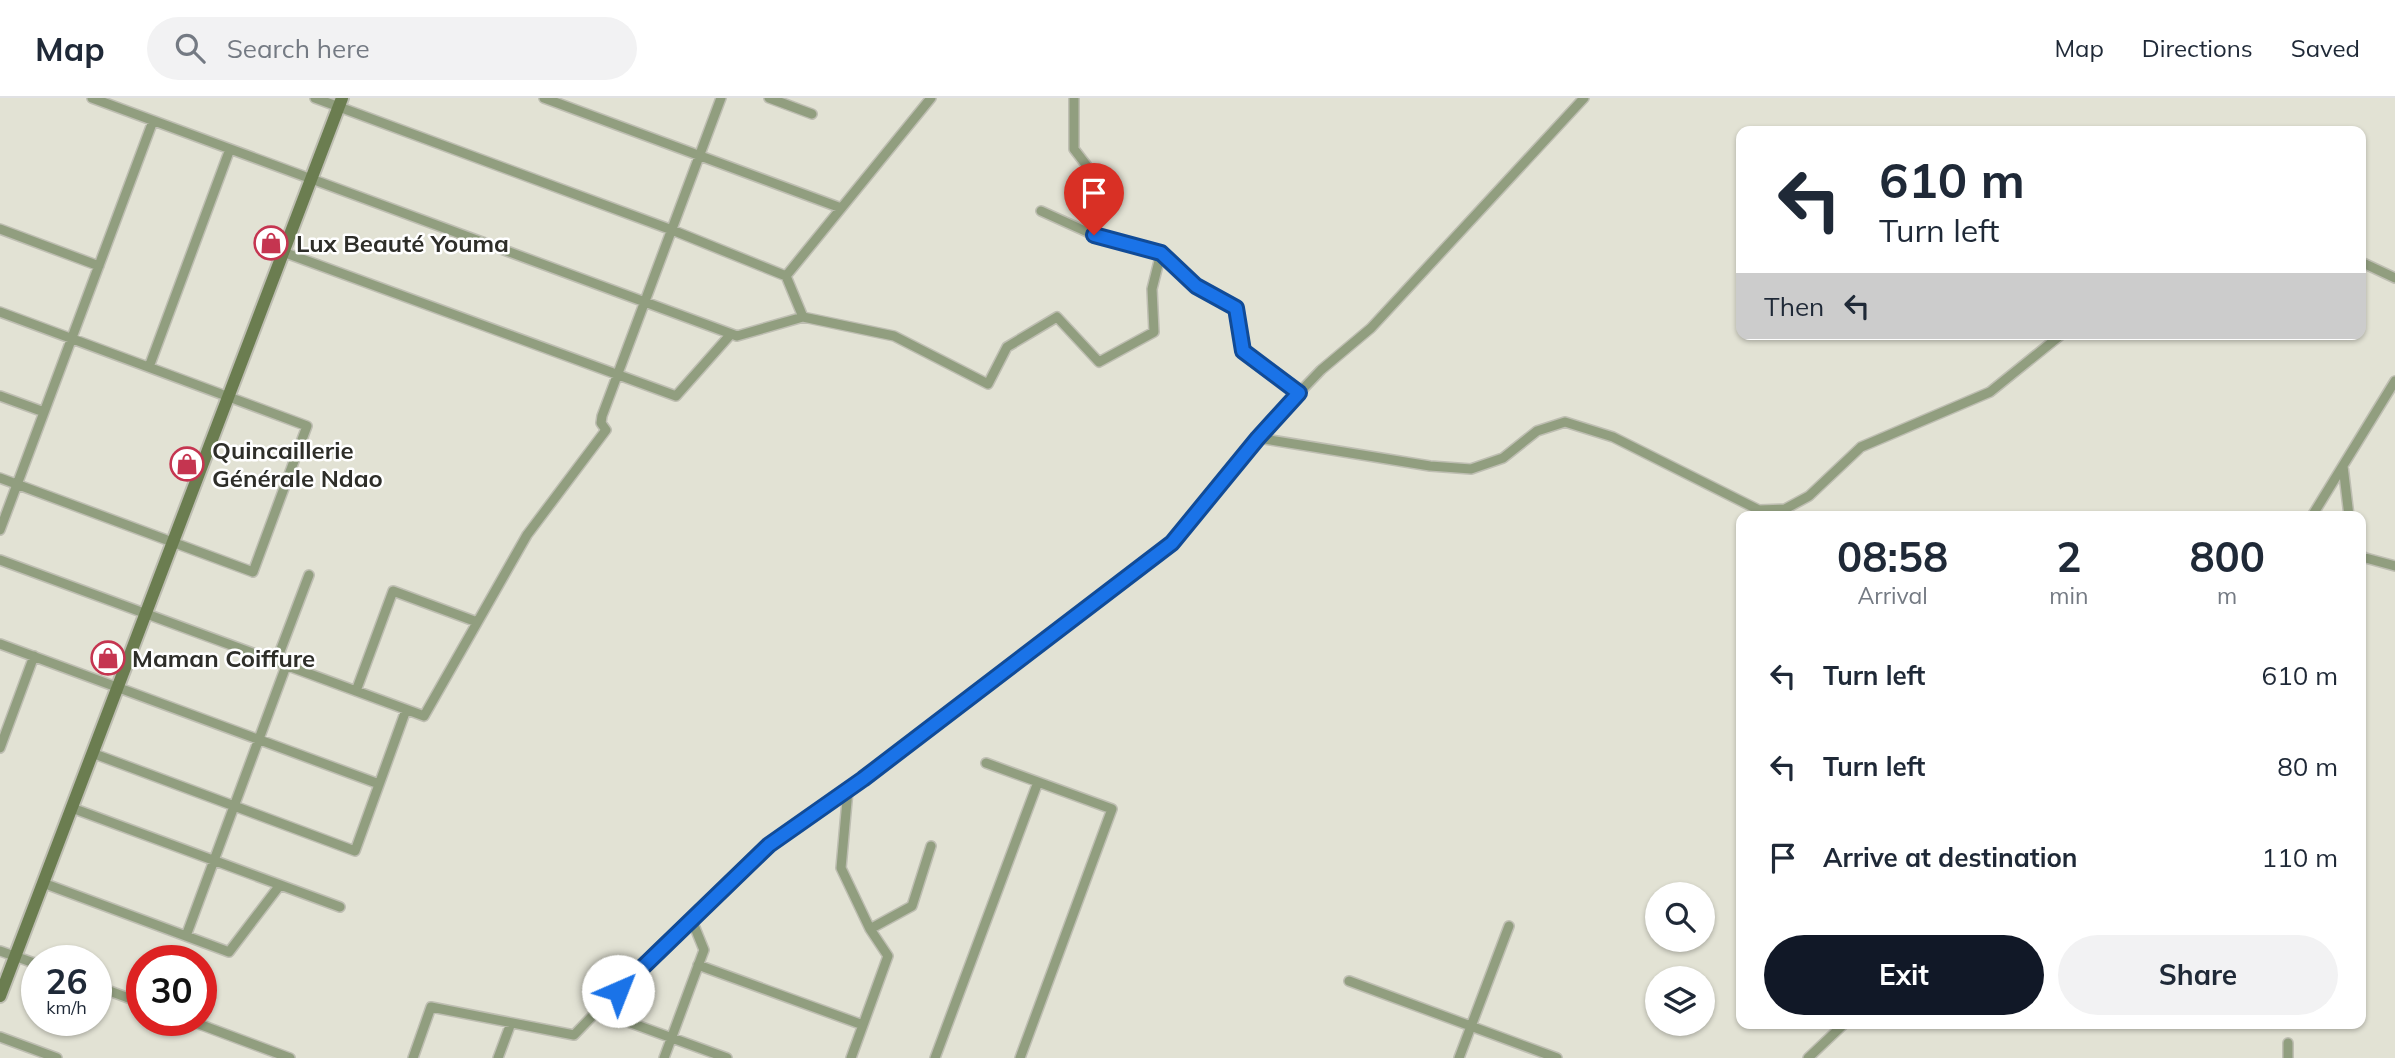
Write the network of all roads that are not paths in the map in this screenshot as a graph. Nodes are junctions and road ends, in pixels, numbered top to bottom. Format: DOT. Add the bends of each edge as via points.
graph roads {
  1 [pos="92,98"];
  2 [pos="315,98"];
  3 [pos="544,98"];
  4 [pos="721,98"];
  5 [pos="769,98"];
  6 [pos="931,98"];
  7 [pos="1074,98"];
  8 [pos="1584,98"];
  9 [pos="560,101"];
  10 [pos="340,102"];
  11 [pos="812,114"];
  12 [pos="153,121"];
  13 [pos="230,149"];
  14 [pos="699,156"];
  15 [pos="311,179"];
  16 [pos="1102,199"];
  17 [pos="841,208"];
  18 [pos="1041,211"];
  19 [pos="0,229"];
  20 [pos="672,230"];
  21 [pos="284,252"];
  22 [pos="1161,253"];
  23 [pos="2366,264"];
  24 [pos="99,266"];
  25 [pos="786,276"];
  26 [pos="2395,278"];
  27 [pos="645,302"];
  28 [pos="0,313"];
  29 [pos="803,317"];
  30 [pos="731,334"];
  31 [pos="71,339"];
  32 [pos="2055,340"];
  33 [pos="149,368"];
  34 [pos="618,375"];
  35 [pos="2395,381"];
  36 [pos="1299,393"];
  37 [pos="0,396"];
  38 [pos="228,397"];
  39 [pos="44,412"];
  40 [pos="1258,438"];
  41 [pos="2343,466"];
  42 [pos="0,478"];
  43 [pos="17,484"];
  44 [pos="2315,511"];
  45 [pos="2348,511"];
  46 [pos="0,530"];
  47 [pos="173,542"];
  48 [pos="2366,558"];
  49 [pos="0,560"];
  50 [pos="2395,566"];
  51 [pos="309,575"];
  52 [pos="146,614"];
  53 [pos="477,622"];
  54 [pos="0,644"];
  55 [pos="34,656"];
  56 [pos="276,662"];
  57 [pos="286,666"];
  58 [pos="118,687"];
  59 [pos="356,691"];
  60 [pos="406,710"];
  61 [pos="259,739"];
  62 [pos="0,748"];
  63 [pos="92,753"];
  64 [pos="986,763"];
  65 [pos="1038,782"];
  66 [pos="379,784"];
  67 [pos="848,790"];
  68 [pos="234,806"];
  69 [pos="72,808"];
  70 [pos="931,846"];
  71 [pos="214,860"];
  72 [pos="43,883"];
  73 [pos="280,885"];
  74 [pos="340,907"];
  75 [pos="691,919"];
  76 [pos="1509,926"];
  77 [pos="870,929"];
  78 [pos="186,936"];
  79 [pos="0,951"];
  80 [pos="15,956"];
  81 [pos="21,958"];
  82 [pos="698,965"];
  83 [pos="1349,981"];
  84 [pos="0,996"];
  85 [pos="598,1011"];
  86 [pos="511,1023"];
  87 [pos="863,1025"];
  88 [pos="1471,1027"];
  89 [pos="1839,1029"];
  90 [pos="217,1031"];
  91 [pos="0,1037"];
  92 [pos="671,1038"];
  93 [pos="2288,1043"];
  94 [pos="1543,1056"];
  95 [pos="57,1058"];
  96 [pos="290,1058"];
  97 [pos="413,1058"];
  98 [pos="498,1058"];
  99 [pos="664,1058"];
  100 [pos="727,1058"];
  101 [pos="851,1058"];
  102 [pos="935,1058"];
  103 [pos="1020,1058"];
  104 [pos="1460,1058"];
  105 [pos="1556,1058"];
  106 [pos="1808,1058"];
  107 [pos="2288,1058"];
  1 -- 12 [label="street"];
  2 -- 10 [label="street"];
  3 -- 9 [label="street"];
  4 -- 14 [label="street"];
  5 -- 11 [label="street"];
  6 -- 17 [label="street"];
  7 -- 16 [label="street" via="1074,149 1100,183"];
  8 -- 36 [label="street" via="1371,328"];
  9 -- 14 [label="street"];
  10 -- 15 [label="street"];
  10 -- 20 [label="street"];
  12 -- 13 [label="street"];
  12 -- 24 [label="street"];
  13 -- 15 [label="street"];
  13 -- 33 [label="street"];
  14 -- 17 [label="street"];
  14 -- 20 [label="street"];
  15 -- 21 [label="street"];
  15 -- 27 [label="street"];
  17 -- 25 [label="street"];
  18 -- 22 [label="street" via="1094,235"];
  19 -- 24 [label="street"];
  20 -- 25 [label="street"];
  20 -- 27 [label="street"];
  21 -- 34 [label="street"];
  21 -- 38 [label="street"];
  22 -- 29 [label="street" via="1152,289 1154,332 1099,362 1057,317 1007,347 988,384 894,336"];
  22 -- 36 [label="street" via="1196,286 1236,308 1243,351"];
  23 -- 26 [label="street"];
  24 -- 31 [label="street"];
  25 -- 29 [label="street"];
  27 -- 30 [label="street"];
  27 -- 34 [label="street"];
  28 -- 31 [label="street"];
  29 -- 30 [label="street"];
  30 -- 34 [label="street" via="676,397"];
  31 -- 33 [label="street"];
  31 -- 39 [label="street"];
  32 -- 40 [label="street" via="1990,392 1861,447 1809,496 1784,509 1759,510 1613,437 1565,422 1537,431 1503,458 1471,469"];
  33 -- 38 [label="street"];
  34 -- 53 [label="street" via="602,416 606,430 527,535"];
  35 -- 41 [label="street"];
  36 -- 40 [label="street"];
  37 -- 39 [label="street"];
  38 -- 47 [label="street"];
  38 -- 47 [label="street" via="307,426 253,572"];
  39 -- 43 [label="street"];
  40 -- 67 [label="street" via="1172,543"];
  41 -- 44 [label="street"];
  41 -- 45 [label="street"];
  42 -- 43 [label="street"];
  43 -- 46 [label="street"];
  43 -- 47 [label="street"];
  47 -- 52 [label="street"];
  48 -- 50 [label="street"];
  49 -- 52 [label="street"];
  51 -- 56 [label="street"];
  52 -- 56 [label="street"];
  52 -- 58 [label="street"];
  53 -- 59 [label="street" via="393,591"];
  53 -- 60 [label="street" via="424,716"];
  54 -- 55 [label="street"];
  55 -- 58 [label="street"];
  55 -- 62 [label="street"];
  56 -- 57 [label="street"];
  57 -- 59 [label="street"];
  57 -- 61 [label="street"];
  58 -- 61 [label="street"];
  58 -- 63 [label="street"];
  59 -- 60 [label="street"];
  60 -- 66 [label="street"];
  61 -- 66 [label="street"];
  61 -- 68 [label="street"];
  63 -- 68 [label="street"];
  63 -- 69 [label="street"];
  64 -- 65 [label="street"];
  65 -- 102 [label="street"];
  65 -- 103 [label="street" via="1112,809"];
  66 -- 68 [label="street" via="355,850"];
  67 -- 75 [label="street" via="769,845"];
  67 -- 77 [label="street" via="841,868"];
  68 -- 71 [label="street"];
  69 -- 71 [label="street"];
  69 -- 72 [label="street"];
  70 -- 77 [label="street" via="912,906"];
  71 -- 73 [label="street"];
  71 -- 78 [label="street"];
  72 -- 78 [label="street"];
  72 -- 80 [label="street"];
  73 -- 74 [label="street"];
  73 -- 78 [label="street" via="229,952"];
  75 -- 82 [label="street" via="704,950"];
  75 -- 85 [label="street"];
  76 -- 88 [label="street"];
  77 -- 87 [label="street" via="888,956"];
  79 -- 80 [label="street"];
  80 -- 81 [label="street"];
  80 -- 84 [label="street"];
  82 -- 87 [label="street"];
  82 -- 92 [label="street"];
  83 -- 88 [label="street"];
  85 -- 86 [label="street" via="574,1035"];
  85 -- 92 [label="street"];
  86 -- 97 [label="street" via="432,1007"];
  86 -- 98 [label="street"];
  87 -- 101 [label="street"];
  88 -- 94 [label="street"];
  88 -- 104 [label="street"];
  89 -- 106 [label="street"];
  90 -- 96 [label="street"];
  91 -- 95 [label="street"];
  92 -- 99 [label="street"];
  92 -- 100 [label="street"];
  93 -- 107 [label="street"];
  94 -- 105 [label="street"];
}
